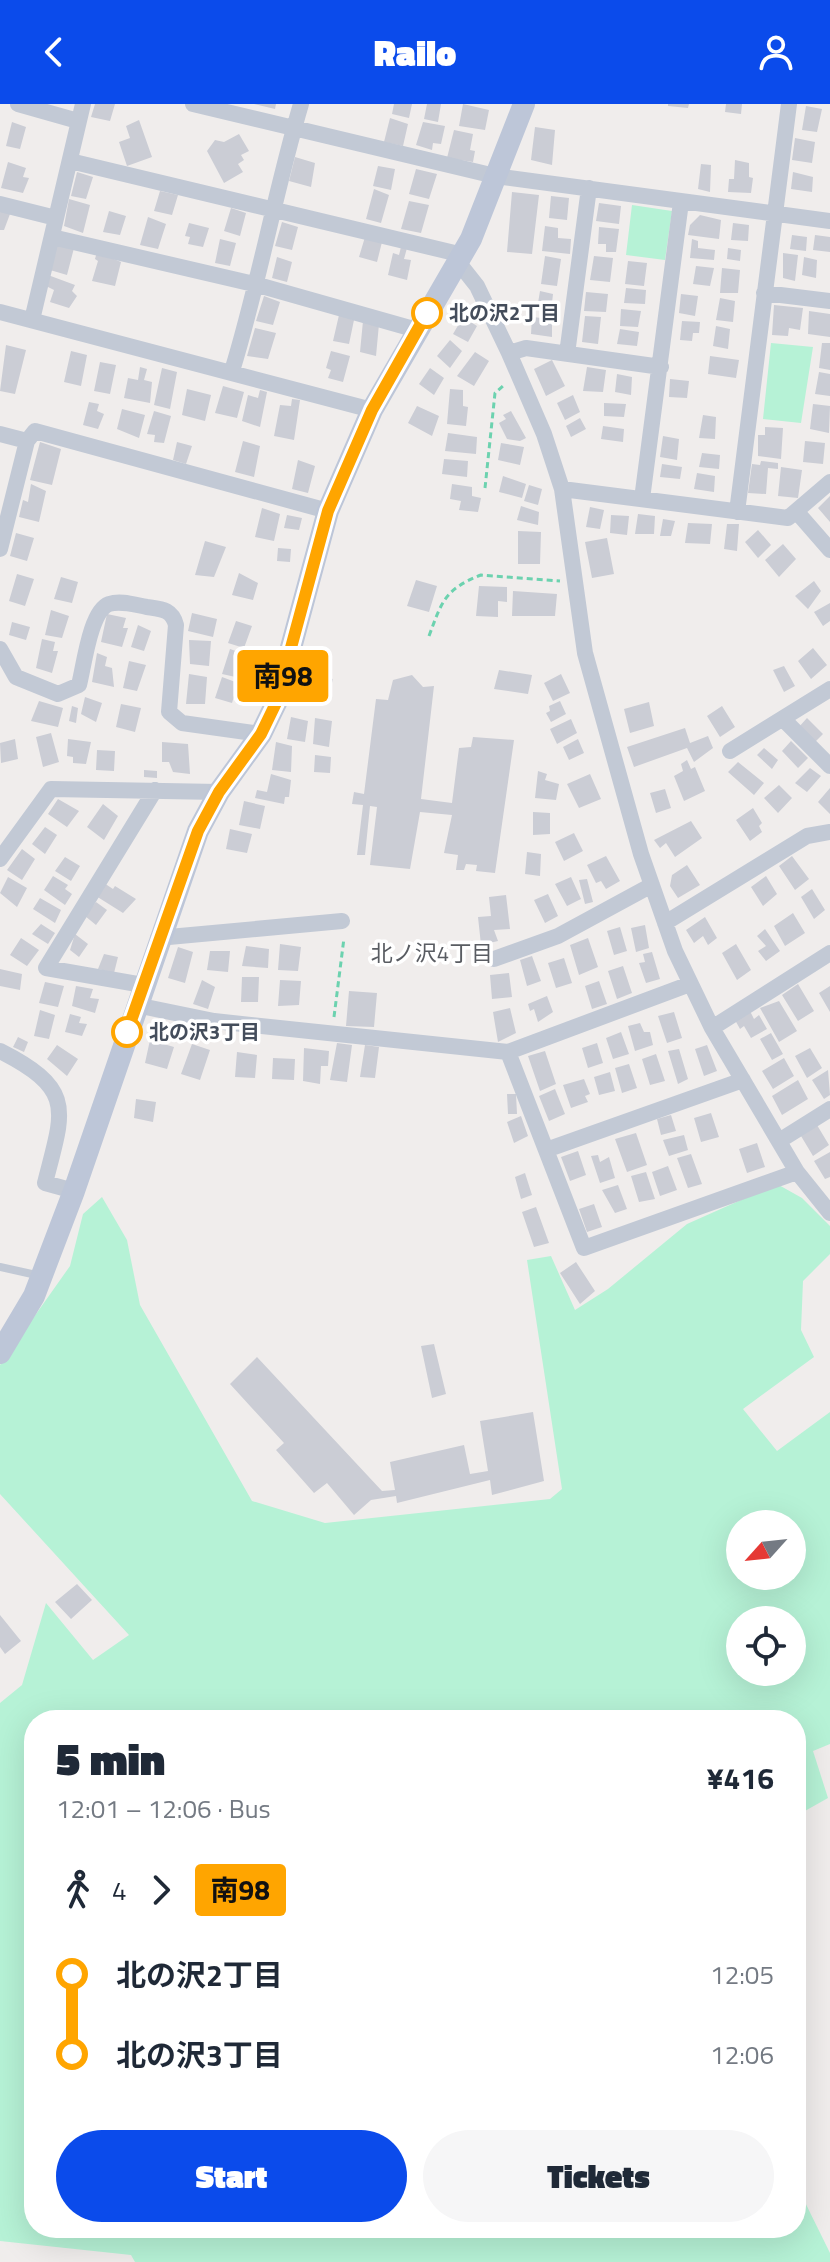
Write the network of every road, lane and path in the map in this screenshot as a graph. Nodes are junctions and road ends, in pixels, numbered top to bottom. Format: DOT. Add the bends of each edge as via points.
graph roads {
  1 [pos="18,104"];
  2 [pos="83,104"];
  3 [pos="193,104"];
  4 [pos="301,104"];
  5 [pos="524,104"];
  6 [pos="789,104"];
  7 [pos="78,121"];
  8 [pos="293,131"];
  9 [pos="70,161"];
  10 [pos="495,176"];
  11 [pos="589,188"];
  12 [pos="681,202"];
  13 [pos="0,204"];
  14 [pos="273,209"];
  15 [pos="774,213"];
  16 [pos="56,218"];
  17 [pos="830,221"];
  18 [pos="52,237"];
  19 [pos="460,259"];
  20 [pos="258,285"];
  21 [pos="764,293"];
  22 [pos="830,301"];
  23 [pos="0,312"];
  24 [pos="32,320"];
  25 [pos="417,330"];
  26 [pos="509,353"];
  27 [pos="567,354"];
  28 [pos="661,367"];
  29 [pos="232,371"];
  30 [pos="520,378"];
  31 [pos="372,410"];
  32 [pos="0,434"];
  33 [pos="27,441"];
  34 [pos="830,482"];
  35 [pos="485,488"];
  36 [pos="562,489"];
  37 [pos="642,499"];
  38 [pos="328,511"];
  39 [pos="796,511"];
  40 [pos="737,512"];
  41 [pos="0,549"];
  42 [pos="830,550"];
  43 [pos="574,583"];
  44 [pos="429,636"];
  45 [pos="0,649"];
  46 [pos="830,689"];
  47 [pos="783,719"];
  48 [pos="261,734"];
  49 [pos="730,751"];
  50 [pos="830,766"];
  51 [pos="155,790"];
  52 [pos="219,792"];
  53 [pos="830,832"];
  54 [pos="0,859"];
  55 [pos="652,885"];
  56 [pos="665,923"];
  57 [pos="343,930"];
  58 [pos="158,938"];
  59 [pos="830,953"];
  60 [pos="494,959"];
  61 [pos="690,984"];
  62 [pos="139,995"];
  63 [pos="712,1028"];
  64 [pos="332,1033"];
  65 [pos="0,1051"];
  66 [pos="508,1052"];
  67 [pos="743,1080"];
  68 [pos="830,1109"];
  69 [pos="779,1141"];
  70 [pos="546,1150"];
  71 [pos="797,1172"];
  72 [pos="74,1191"];
  73 [pos="828,1209"];
  74 [pos="0,1267"];
  75 [pos="42,1276"];
  76 [pos="0,1353"];
  1 -- 7 [label="street"];
  2 -- 7 [label="street"];
  3 -- 8 [label="street"];
  4 -- 8 [label="street"];
  5 -- 10 [label="street"];
  6 -- 15 [label="street"];
  7 -- 9 [label="street"];
  8 -- 10 [label="street"];
  8 -- 14 [label="street"];
  9 -- 14 [label="street"];
  9 -- 16 [label="street"];
  10 -- 11 [label="street"];
  10 -- 19 [label="street"];
  11 -- 12 [label="street"];
  11 -- 27 [label="street"];
  12 -- 15 [label="street"];
  12 -- 28 [label="street"];
  13 -- 16 [label="street"];
  14 -- 19 [label="street"];
  14 -- 20 [label="street"];
  15 -- 17 [label="street"];
  15 -- 21 [label="street"];
  16 -- 18 [label="street"];
  18 -- 20 [label="street"];
  18 -- 24 [label="street"];
  19 -- 25 [label="street"];
  19 -- 26 [label="street"];
  20 -- 25 [label="street"];
  20 -- 29 [label="street"];
  21 -- 22 [label="street"];
  21 -- 40 [label="street"];
  23 -- 24 [label="street"];
  24 -- 29 [label="street"];
  25 -- 31 [label="street"];
  26 -- 27 [label="street" via="526,348"];
  26 -- 30 [label="street"];
  27 -- 28 [label="street"];
  28 -- 37 [label="street"];
  29 -- 31 [label="street"];
  30 -- 35 [label="path" via="495,393"];
  30 -- 36 [label="street"];
  31 -- 38 [label="street"];
  32 -- 33 [label="street"];
  33 -- 38 [label="street" via="35,431"];
  33 -- 41 [label="street"];
  34 -- 39 [label="street"];
  36 -- 37 [label="street"];
  36 -- 43 [label="street"];
  37 -- 40 [label="street"];
  38 -- 48 [label="street" via="276,703"];
  39 -- 40 [label="street" via="788,518"];
  39 -- 42 [label="street"];
  43 -- 44 [label="path" via="481,575 443,598"];
  43 -- 55 [label="street" via="585,653"];
  45 -- 48 [label="street" via="16,677 58,694 79,685 96,614 106,605 119,602 166,610 176,625 169,712 182,723"];
  46 -- 47 [label="street"];
  47 -- 49 [label="street"];
  47 -- 50 [label="street"];
  48 -- 52 [label="street"];
  51 -- 52 [label="street"];
  51 -- 54 [label="street" via="51,789"];
  51 -- 62 [label="street" via="46,968"];
  52 -- 58 [label="street" via="198,831"];
  53 -- 56 [label="street" via="807,836"];
  55 -- 56 [label="street"];
  55 -- 60 [label="street" via="558,936"];
  56 -- 61 [label="street"];
  57 -- 58 [label="street"];
  57 -- 64 [label="path"];
  58 -- 62 [label="street"];
  59 -- 63 [label="street"];
  61 -- 63 [label="street"];
  61 -- 66 [label="street"];
  62 -- 64 [label="street" via="214,1021"];
  62 -- 72 [label="street"];
  63 -- 67 [label="street"];
  64 -- 66 [label="street"];
  65 -- 72 [label="street" via="25,1064 50,1087 63,1113 45,1183"];
  66 -- 70 [label="street"];
  67 -- 69 [label="street"];
  67 -- 70 [label="street"];
  68 -- 69 [label="street"];
  69 -- 71 [label="street"];
  70 -- 71 [label="street" via="584,1248"];
  71 -- 73 [label="street"];
  72 -- 75 [label="street"];
  74 -- 75 [label="lane"];
  75 -- 76 [label="street"];
}
